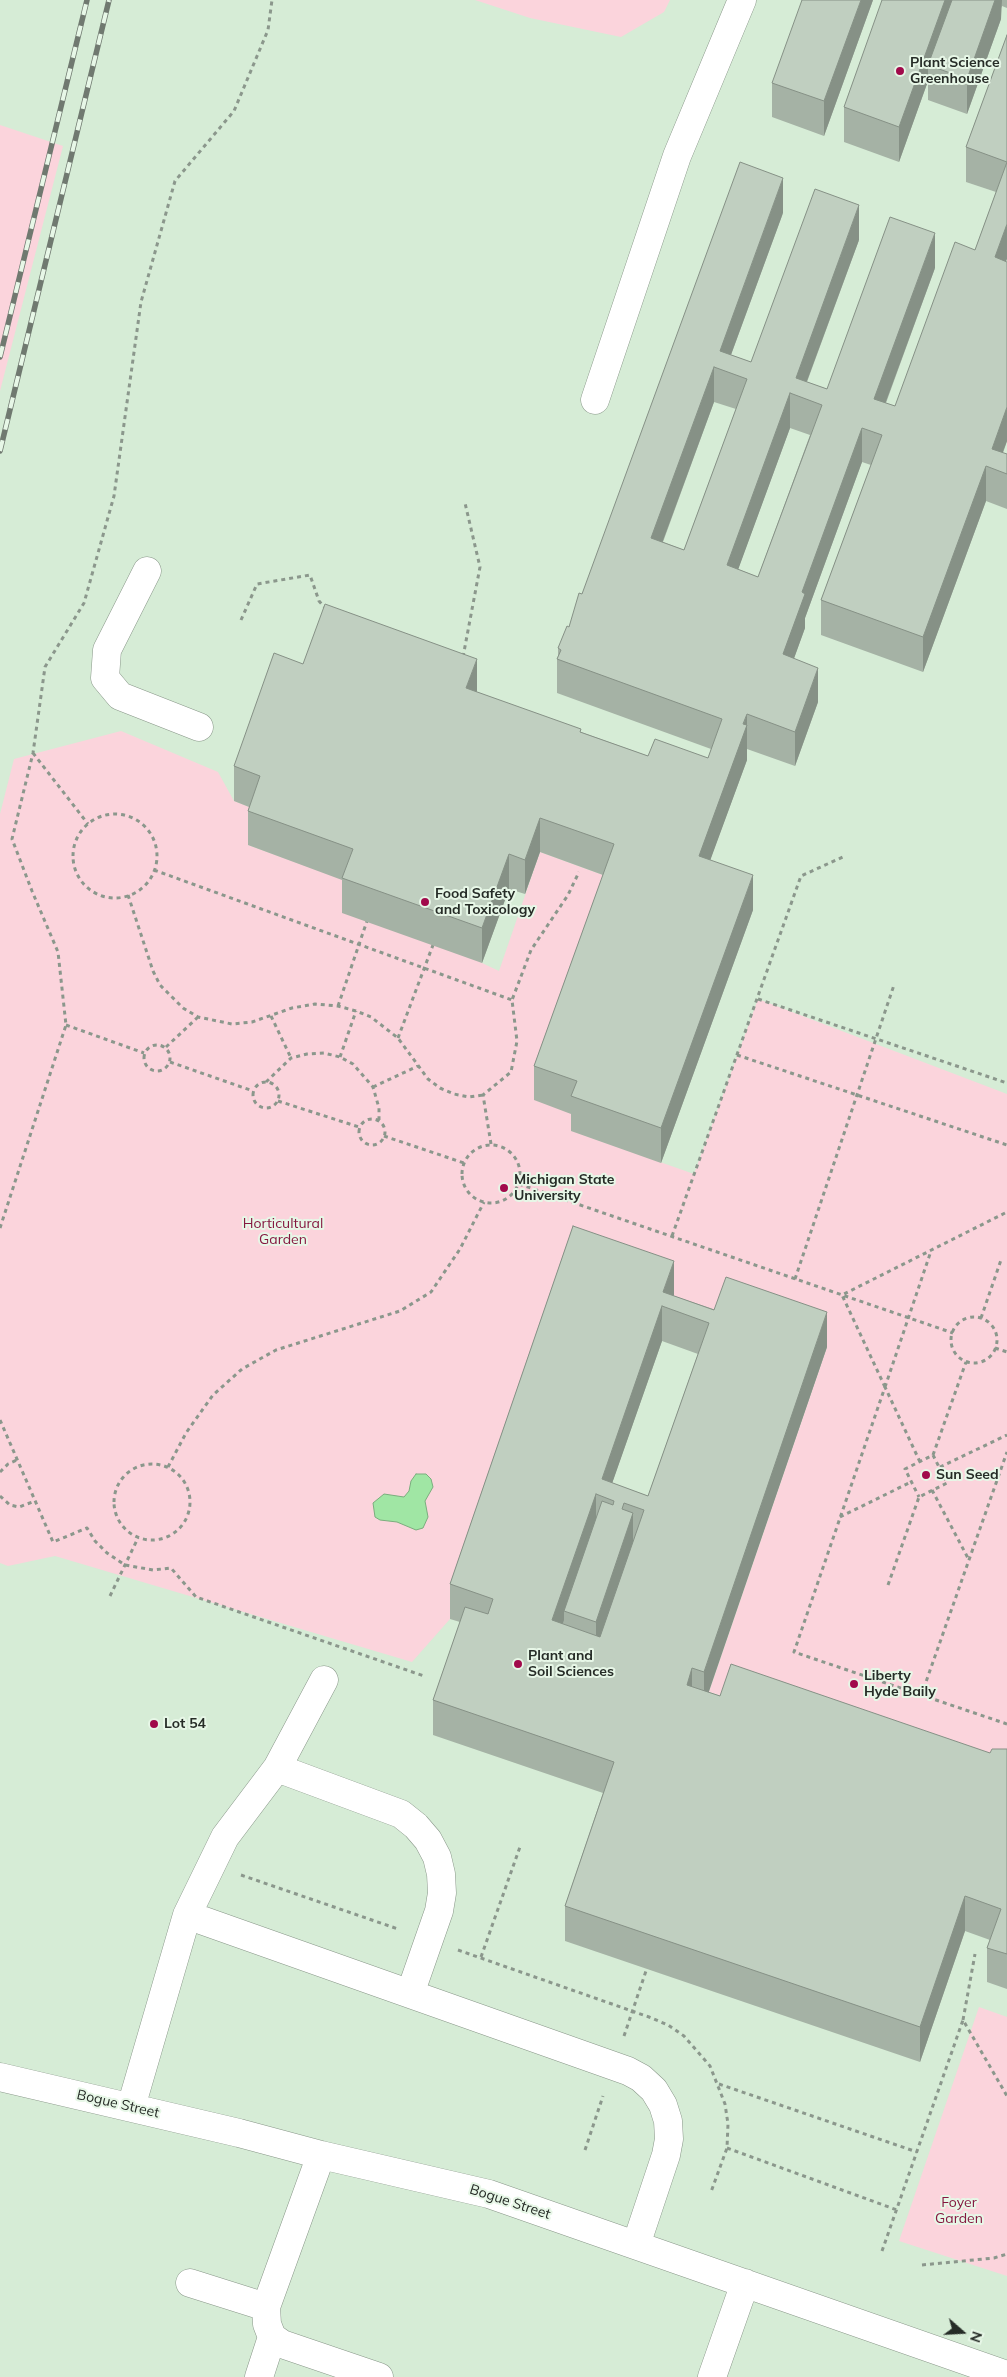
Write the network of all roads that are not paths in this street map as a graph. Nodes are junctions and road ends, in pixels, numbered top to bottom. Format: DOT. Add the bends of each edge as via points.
graph roads {
  1 [pos="742,0"];
  2 [pos="595,400"];
  3 [pos="147,571"];
  4 [pos="198,726"];
  5 [pos="324,1680"];
  6 [pos="277,1768"];
  7 [pos="187,1915"];
  8 [pos="410,1994"];
  9 [pos="0,2077"];
  10 [pos="131,2106"];
  11 [pos="321,2155"];
  12 [pos="636,2245"];
  13 [pos="190,2283"];
  14 [pos="745,2283"];
  15 [pos="266,2307"];
  16 [pos="277,2341"];
  17 [pos="1007,2375"];
  18 [pos="259,2377"];
  19 [pos="379,2377"];
  20 [pos="712,2377"];
  1 -- 2 [label="street" via="677,156"];
  3 -- 4 [label="street" via="107,650 105,678 120,696"];
  5 -- 6 [label="street"];
  6 -- 7 [label="street" via="225,1837"];
  6 -- 8 [label="street" via="401,1814 428,1840 437,1857 442,1893 439,1911"];
  7 -- 8 [label="street"];
  7 -- 10 [label="street"];
  8 -- 12 [label="street" via="628,2070 654,2090 668,2121 669,2139"];
  9 -- 10 [label="street, Bogue Street"];
  10 -- 11 [label="street, Bogue Street"];
  11 -- 12 [label="street, Bogue Street" via="489,2194"];
  11 -- 15 [label="street"];
  12 -- 14 [label="street, Bogue Street"];
  13 -- 15 [label="street"];
  14 -- 17 [label="street, Bogue Street"];
  14 -- 20 [label="street"];
  15 -- 16 [label="street" via="267,2324"];
  16 -- 18 [label="street"];
  16 -- 19 [label="street"];
}
